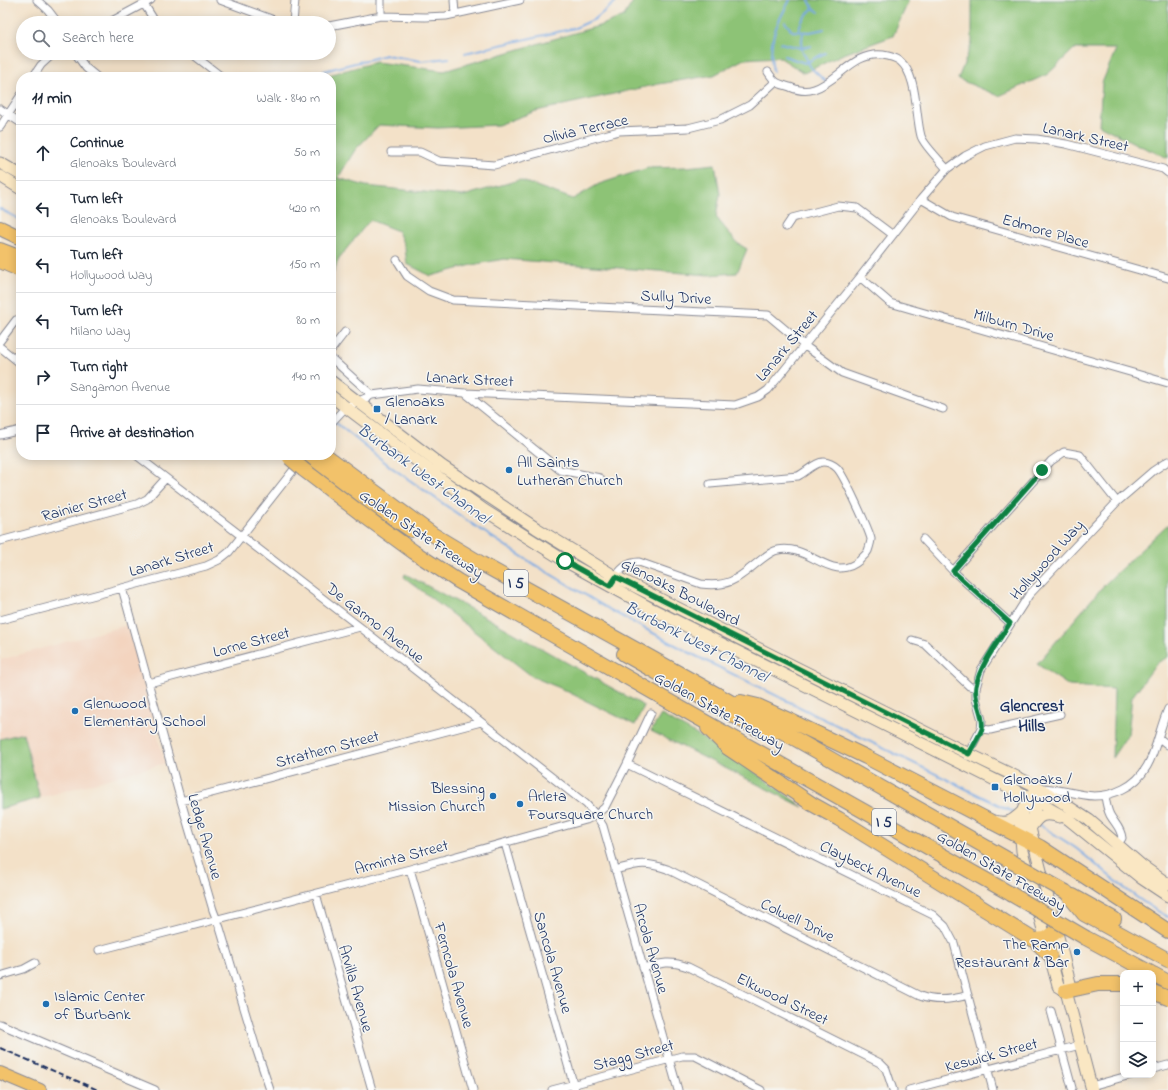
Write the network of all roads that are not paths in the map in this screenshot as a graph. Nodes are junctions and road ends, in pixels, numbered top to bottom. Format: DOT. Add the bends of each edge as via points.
graph roads {
  1 [pos="37,0"];
  2 [pos="220,0"];
  3 [pos="295,0"];
  4 [pos="381,0"];
  5 [pos="454,0"];
  6 [pos="520,0"];
  7 [pos="148,2"];
  8 [pos="455,14"];
  9 [pos="53,16"];
  10 [pos="121,16"];
  11 [pos="153,16"];
  12 [pos="263,16"];
  13 [pos="294,16"];
  14 [pos="381,16"];
  15 [pos="336,25"];
  16 [pos="46,60"];
  17 [pos="80,60"];
  18 [pos="200,60"];
  19 [pos="36,72"];
  20 [pos="91,72"];
  21 [pos="216,72"];
  22 [pos="768,72"];
  23 [pos="775,82"];
  24 [pos="16,102"];
  25 [pos="0,109"];
  26 [pos="8,114"];
  27 [pos="16,120"];
  28 [pos="0,127"];
  29 [pos="391,152"];
  30 [pos="0,163"];
  31 [pos="947,170"];
  32 [pos="16,172"];
  33 [pos="1168,173"];
  34 [pos="0,176"];
  35 [pos="16,186"];
  36 [pos="921,199"];
  37 [pos="786,227"];
  38 [pos="0,228"];
  39 [pos="893,235"];
  40 [pos="16,236"];
  41 [pos="0,240"];
  42 [pos="16,246"];
  43 [pos="0,250"];
  44 [pos="0,254"];
  45 [pos="397,260"];
  46 [pos="0,261"];
  47 [pos="15,265"];
  48 [pos="860,277"];
  49 [pos="1168,278"];
  50 [pos="16,320"];
  51 [pos="345,332"];
  52 [pos="0,341"];
  53 [pos="336,344"];
  54 [pos="805,346"];
  55 [pos="0,347"];
  56 [pos="16,360"];
  57 [pos="336,363"];
  58 [pos="1168,383"];
  59 [pos="336,386"];
  60 [pos="465,393"];
  61 [pos="372,395"];
  62 [pos="358,401"];
  63 [pos="336,403"];
  64 [pos="943,409"];
  65 [pos="342,411"];
  66 [pos="336,418"];
  67 [pos="16,431"];
  68 [pos="0,436"];
  69 [pos="143,460"];
  70 [pos="303,460"];
  71 [pos="307,460"];
  72 [pos="307,460"];
  73 [pos="308,460"];
  74 [pos="308,460"];
  75 [pos="1168,461"];
  76 [pos="166,478"];
  77 [pos="600,478"];
  78 [pos="710,484"];
  79 [pos="1118,502"];
  80 [pos="242,536"];
  81 [pos="923,540"];
  82 [pos="0,541"];
  83 [pos="953,571"];
  84 [pos="616,577"];
  85 [pos="610,586"];
  86 [pos="122,588"];
  87 [pos="0,620"];
  88 [pos="1010,623"];
  89 [pos="360,627"];
  90 [pos="912,640"];
  91 [pos="149,683"];
  92 [pos="976,688"];
  93 [pos="845,692"];
  94 [pos="718,695"];
  95 [pos="840,703"];
  96 [pos="1168,709"];
  97 [pos="651,713"];
  98 [pos="1060,714"];
  99 [pos="692,715"];
  100 [pos="481,722"];
  101 [pos="982,729"];
  102 [pos="782,731"];
  103 [pos="1159,738"];
  104 [pos="1168,745"];
  105 [pos="758,751"];
  106 [pos="966,759"];
  107 [pos="627,764"];
  108 [pos="1040,788"];
  109 [pos="1105,796"];
  110 [pos="1033,799"];
  111 [pos="181,801"];
  112 [pos="1022,812"];
  113 [pos="596,814"];
  114 [pos="1068,819"];
  115 [pos="989,820"];
  116 [pos="1026,832"];
  117 [pos="505,842"];
  118 [pos="1034,844"];
  119 [pos="1115,849"];
  120 [pos="410,869"];
  121 [pos="615,870"];
  122 [pos="1168,884"];
  123 [pos="316,894"];
  124 [pos="1168,896"];
  125 [pos="1093,913"];
  126 [pos="217,919"];
  127 [pos="1057,931"];
  128 [pos="1168,931"];
  129 [pos="1040,940"];
  130 [pos="1168,949"];
  131 [pos="99,950"];
  132 [pos="1050,955"];
  133 [pos="1168,960"];
  134 [pos="35,963"];
  135 [pos="643,968"];
  136 [pos="1145,970"];
  137 [pos="0,976"];
  138 [pos="1156,976"];
  139 [pos="1168,982"];
  140 [pos="1120,984"];
  141 [pos="1066,991"];
  142 [pos="1156,993"];
  143 [pos="968,995"];
  144 [pos="1168,998"];
  145 [pos="1051,1011"];
  146 [pos="0,1024"];
  147 [pos="1080,1045"];
  148 [pos="1062,1050"];
  149 [pos="669,1059"];
  150 [pos="1168,1065"];
  151 [pos="1156,1068"];
  152 [pos="987,1069"];
  153 [pos="0,1073"];
  154 [pos="1122,1078"];
  155 [pos="575,1087"];
  156 [pos="1072,1088"];
  157 [pos="1092,1088"];
  158 [pos="40,1090"];
  159 [pos="155,1090"];
  160 [pos="270,1090"];
  161 [pos="372,1090"];
  162 [pos="473,1090"];
  163 [pos="552,1090"];
  164 [pos="678,1090"];
  165 [pos="761,1090"];
  166 [pos="893,1090"];
  167 [pos="909,1090"];
  168 [pos="993,1090"];
  1 -- 9 [label="street"];
  2 -- 12 [label="street"];
  3 -- 13 [label="street"];
  4 -- 14 [label="street"];
  5 -- 8 [label="street"];
  6 -- 8 [label="street"];
  7 -- 10 [label="street"];
  7 -- 11 [label="street"];
  8 -- 14 [label="street" via="425,17"];
  14 -- 15 [label="street"];
  16 -- 19 [label="street"];
  17 -- 20 [label="street"];
  18 -- 21 [label="street"];
  22 -- 23 [label="street"];
  23 -- 29 [label="street, Olivia Terrace" via="750,105 720,120 688,128 619,132 494,165 438,161 420,152"];
  23 -- 31 [label="street" via="795,89 813,89 861,58 877,54 894,58 905,66 910,76 921,138"];
  24 -- 26 [label="street"];
  25 -- 26 [label="street"];
  26 -- 27 [label="street"];
  26 -- 28 [label="street"];
  30 -- 32 [label="main road"];
  31 -- 33 [label="street, Lanark Street" via="965,156 985,146 1015,138 1066,144"];
  31 -- 36 [label="street, Lanark Street"];
  34 -- 35 [label="main road"];
  36 -- 39 [label="street, Lanark Street"];
  36 -- 49 [label="street, Edmore Place" via="952,217"];
  37 -- 39 [label="street" via="792,218 838,206 857,208"];
  38 -- 40 [label="highway"];
  39 -- 48 [label="street, Lanark Street"];
  41 -- 42 [label="highway"];
  43 -- 47 [label="highway"];
  44 -- 47 [label="highway"];
  45 -- 54 [label="street, Sully Drive" via="407,276 429,291 453,300 768,315"];
  46 -- 47 [label="highway"];
  48 -- 54 [label="street, Lanark Street"];
  48 -- 58 [label="street, Milburn Drive" via="890,303"];
  50 -- 52 [label="street"];
  51 -- 53 [label="street"];
  54 -- 60 [label="street, Lanark Street" via="768,390 752,400 735,405"];
  54 -- 64 [label="street, Sully Drive" via="842,373"];
  55 -- 56 [label="street"];
  57 -- 61 [label="street"];
  59 -- 62 [label="main road, Glenoaks Boulevard"];
  60 -- 61 [label="street, Lanark Street" via="418,389"];
  60 -- 77 [label="street" via="560,470"];
  61 -- 62 [label="street, Lanark Street"];
  62 -- 65 [label="street, Lanark Street"];
  62 -- 84 [label="main road, Glenoaks Boulevard" via="442,466"];
  63 -- 65 [label="main road, Glenoaks Boulevard"];
  65 -- 66 [label="street, Lanark Street"];
  65 -- 85 [label="main road, Glenoaks Boulevard" via="484,510"];
  67 -- 68 [label="street"];
  69 -- 76 [label="street, De Garmo Avenue"];
  70 -- 80 [label="street, Lanark Street"];
  71 -- 99 [label="highway, Golden State Freeway / I 5" via="359,512 408,548 458,580"];
  72 -- 105 [label="highway" via="381,519 448,565 566,634 751,736"];
  73 -- 94 [label="highway, Golden State Freeway / I 5" via="482,564"];
  74 -- 102 [label="highway" via="458,560 761,731"];
  75 -- 79 [label="street, Hollywood Way" via="1153,470"];
  76 -- 80 [label="street, De Garmo Avenue"];
  76 -- 82 [label="street, Rainier Street" via="147,499 138,504"];
  78 -- 84 [label="street" via="798,476 814,465 830,463 837,468 850,492 871,540 868,552 856,563 842,569 829,566 796,550 784,549 772,552 733,581 712,585 701,584 639,562 629,564"];
  79 -- 83 [label="street" via="1080,455 1064,452 1051,461"];
  79 -- 88 [label="street, Hollywood Way" via="1029,595"];
  80 -- 86 [label="street, Lanark Street" via="229,552 206,566"];
  80 -- 89 [label="street, De Garmo Avenue"];
  81 -- 83 [label="street"];
  83 -- 88 [label="street"];
  84 -- 85 [label="street"];
  84 -- 93 [label="main road, Glenoaks Boulevard"];
  85 -- 95 [label="main road, Glenoaks Boulevard"];
  86 -- 87 [label="street, Lanark Street"];
  86 -- 91 [label="street, Ledge Avenue"];
  88 -- 92 [label="street, Hollywood Way" via="981,670"];
  89 -- 91 [label="street, Lorne Street"];
  89 -- 100 [label="street, De Garmo Avenue"];
  90 -- 92 [label="street" via="925,644 969,686"];
  91 -- 111 [label="street, Ledge Avenue"];
  92 -- 101 [label="street, Hollywood Way"];
  93 -- 95 [label="main road"];
  93 -- 106 [label="main road, Glenoaks Boulevard"];
  94 -- 102 [label="highway, Golden State Freeway / I 5"];
  94 -- 115 [label="highway" via="758,706 791,721 866,756"];
  95 -- 106 [label="main road, Glenoaks Boulevard"];
  96 -- 103 [label="street"];
  97 -- 107 [label="street, Arminta Street"];
  98 -- 101 [label="street" via="990,730"];
  99 -- 105 [label="highway, Golden State Freeway / I 5"];
  99 -- 129 [label="highway" via="728,748 812,804"];
  100 -- 111 [label="street, Strathern Street"];
  100 -- 113 [label="street, De Garmo Avenue"];
  101 -- 106 [label="street"];
  102 -- 125 [label="highway, Golden State Freeway / I 5, bridge" via="1066,892"];
  103 -- 104 [label="street"];
  103 -- 109 [label="street" via="1142,775 1126,788"];
  105 -- 136 [label="highway, Golden State Freeway / I 5, bridge"];
  106 -- 108 [label="main road, Glenoaks Boulevard"];
  106 -- 110 [label="main road, Glenoaks Boulevard"];
  107 -- 113 [label="street, Arminta Street" via="605,807"];
  107 -- 143 [label="street, Claybeck Avenue" via="933,915 945,926 954,943"];
  108 -- 109 [label="street"];
  108 -- 110 [label="main road"];
  108 -- 119 [label="main road, Glenoaks Boulevard" via="1090,820"];
  109 -- 119 [label="street" via="1110,815 1121,832 1122,838"];
  110 -- 112 [label="main road"];
  110 -- 114 [label="main road, Glenoaks Boulevard"];
  110 -- 116 [label="main road" via="1033,812"];
  111 -- 126 [label="street, Ledge Avenue"];
  112 -- 115 [label="main road" via="1005,823"];
  112 -- 116 [label="main road" via="1020,826"];
  113 -- 117 [label="street, Arminta Street" via="586,820"];
  113 -- 121 [label="street, Arcola Avenue" via="603,826"];
  114 -- 116 [label="main road" via="1045,814"];
  114 -- 119 [label="main road, Glenoaks Boulevard"];
  115 -- 116 [label="highway"];
  116 -- 118 [label="highway"];
  116 -- 129 [label="main road" via="1022,851"];
  117 -- 120 [label="street, Arminta Street"];
  117 -- 155 [label="street, Sancola Avenue"];
  118 -- 127 [label="main road"];
  118 -- 128 [label="highway"];
  119 -- 122 [label="main road"];
  119 -- 124 [label="main road" via="1141,878"];
  120 -- 123 [label="street, Arminta Street"];
  120 -- 162 [label="street, Ferncola Avenue"];
  121 -- 135 [label="street, Arcola Avenue"];
  121 -- 143 [label="street, Colwell Drive" via="643,864 667,869 920,996 939,1000"];
  123 -- 126 [label="street, Arminta Street"];
  123 -- 161 [label="street, Arvilla Avenue"];
  125 -- 130 [label="highway, Golden State Freeway / I 5"];
  125 -- 133 [label="highway"];
  126 -- 131 [label="street, Arminta Street"];
  126 -- 160 [label="street, Ledge Avenue"];
  127 -- 129 [label="highway"];
  127 -- 141 [label="main road" via="1070,983"];
  129 -- 132 [label="highway"];
  132 -- 141 [label="main road" via="1058,986"];
  134 -- 137 [label="street"];
  135 -- 149 [label="street, Arcola Avenue"];
  135 -- 166 [label="street, Elkwood Street" via="663,963 677,963 688,967 880,1063 886,1070"];
  138 -- 139 [label="highway, Golden State Freeway / I 5"];
  140 -- 141 [label="highway" via="1098,984"];
  141 -- 147 [label="main road"];
  142 -- 144 [label="highway"];
  143 -- 152 [label="street, Claybeck Avenue"];
  145 -- 148 [label="street"];
  146 -- 159 [label="street"];
  147 -- 148 [label="street, Keswick Street"];
  147 -- 157 [label="main road"];
  148 -- 152 [label="street, Keswick Street"];
  148 -- 156 [label="street"];
  149 -- 155 [label="street, Stagg Street"];
  149 -- 164 [label="street, Arcola Avenue"];
  149 -- 165 [label="street, Stagg Street" via="695,1056"];
  150 -- 151 [label="street"];
  152 -- 167 [label="street, Keswick Street"];
  152 -- 168 [label="street, Claybeck Avenue"];
  153 -- 158 [label="main road"];
  154 -- 157 [label="street"];
  155 -- 163 [label="street, Stagg Street"];
}
